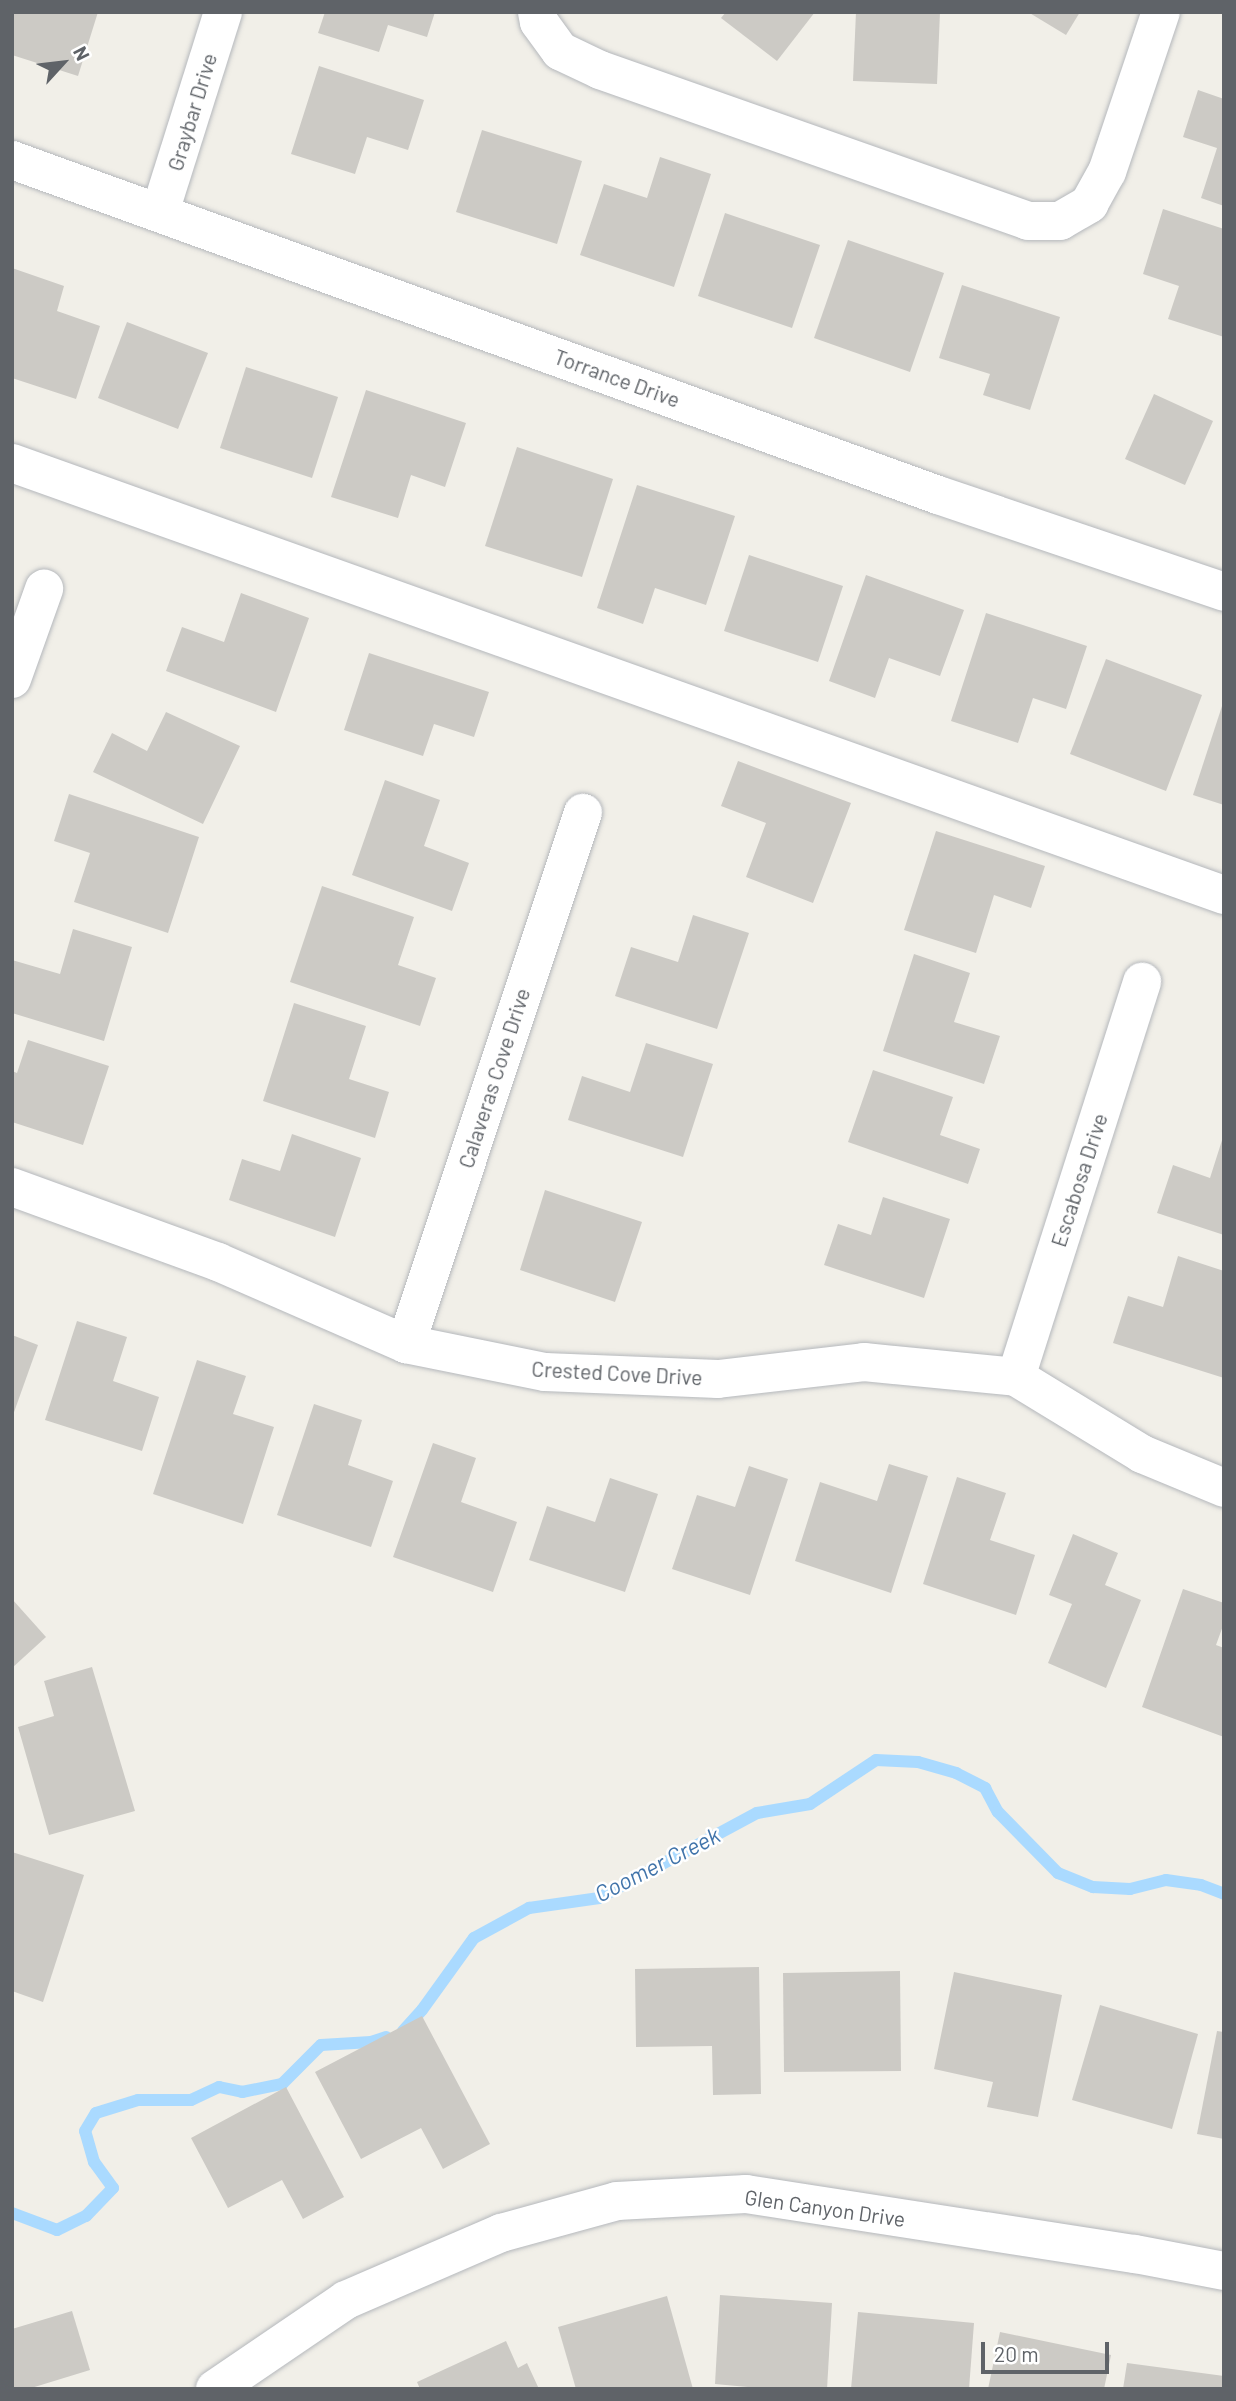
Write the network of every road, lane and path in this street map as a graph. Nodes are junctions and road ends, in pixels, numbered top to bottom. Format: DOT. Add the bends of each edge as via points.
graph roads {
  1 [pos="223,12"];
  2 [pos="537,12"];
  3 [pos="1161,12"];
  4 [pos="12,160"];
  5 [pos="160,212"];
  6 [pos="12,463"];
  7 [pos="44,589"];
  8 [pos="1224,592"];
  9 [pos="12,679"];
  10 [pos="583,813"];
  11 [pos="1224,895"];
  12 [pos="1142,982"];
  13 [pos="12,1187"];
  14 [pos="406,1344"];
  15 [pos="1016,1377"];
  16 [pos="1224,1488"];
  17 [pos="1224,2272"];
  18 [pos="215,2389"];
  1 -- 5 [label="street, Graybar Drive"];
  2 -- 3 [label="street" via="560,51 600,70 1028,221 1060,221 1088,204 1107,172"];
  4 -- 5 [label="street, Torrance Drive"];
  5 -- 8 [label="street, Torrance Drive" via="925,490"];
  6 -- 11 [label="street"];
  7 -- 9 [label="street"];
  10 -- 14 [label="street, Calaveras Cove Drive"];
  12 -- 15 [label="street, Escabosa Drive"];
  13 -- 14 [label="street, Crested Cove Drive" via="218,1262"];
  14 -- 15 [label="street, Crested Cove Drive" via="545,1372 718,1379 864,1362"];
  15 -- 16 [label="street, Crested Cove Drive" via="1142,1454"];
  17 -- 18 [label="street, Glen Canyon Drive" via="746,2194 617,2201 500,2233 346,2300"];
}
